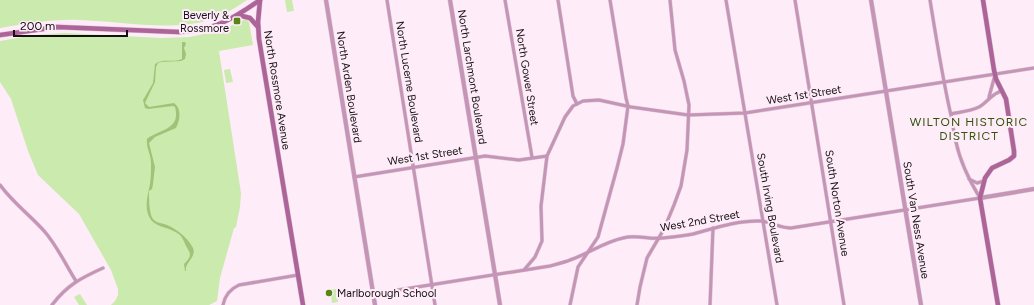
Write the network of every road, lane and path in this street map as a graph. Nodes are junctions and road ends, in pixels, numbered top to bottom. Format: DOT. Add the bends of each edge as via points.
graph roads {
  1 [pos="260,0"];
  2 [pos="326,0"];
  3 [pos="386,0"];
  4 [pos="450,0"];
  5 [pos="505,0"];
  6 [pos="558,0"];
  7 [pos="610,0"];
  8 [pos="670,0"];
  9 [pos="726,0"];
  10 [pos="795,0"];
  11 [pos="871,0"];
  12 [pos="930,0"];
  13 [pos="983,0"];
  14 [pos="238,15"];
  15 [pos="258,28"];
  16 [pos="0,35"];
  17 [pos="1034,68"];
  18 [pos="995,74"];
  19 [pos="943,82"];
  20 [pos="1003,90"];
  21 [pos="886,91"];
  22 [pos="988,100"];
  23 [pos="811,103"];
  24 [pos="577,104"];
  25 [pos="628,106"];
  26 [pos="745,113"];
  27 [pos="951,114"];
  28 [pos="688,115"];
  29 [pos="547,156"];
  30 [pos="475,157"];
  31 [pos="532,157"];
  32 [pos="413,167"];
  33 [pos="354,177"];
  34 [pos="969,179"];
  35 [pos="984,181"];
  36 [pos="0,185"];
  37 [pos="1034,189"];
  38 [pos="980,198"];
  39 [pos="906,209"];
  40 [pos="763,221"];
  41 [pos="831,221"];
  42 [pos="713,228"];
  43 [pos="659,239"];
  44 [pos="588,252"];
  45 [pos="103,268"];
  46 [pos="524,270"];
  47 [pos="298,275"];
  48 [pos="494,275"];
  49 [pos="76,281"];
  50 [pos="432,285"];
  51 [pos="373,294"];
  52 [pos="52,305"];
  53 [pos="223,305"];
  54 [pos="303,305"];
  55 [pos="375,305"];
  56 [pos="435,305"];
  57 [pos="500,305"];
  58 [pos="570,305"];
  59 [pos="637,305"];
  60 [pos="710,305"];
  61 [pos="777,305"];
  62 [pos="844,305"];
  63 [pos="921,305"];
  64 [pos="998,305"];
  1 -- 14 [label="main road"];
  1 -- 15 [label="main road, North Rossmore Avenue"];
  2 -- 33 [label="street, North Arden Boulevard"];
  3 -- 32 [label="street, North Lucerne Boulevard"];
  4 -- 30 [label="street, North Larchmont Boulevard"];
  5 -- 31 [label="street, North Gower Street"];
  6 -- 24 [label="street" via="573,96"];
  7 -- 25 [label="street"];
  8 -- 28 [label="street" via="675,50 687,93"];
  9 -- 26 [label="street, South Irving Boulevard"];
  10 -- 23 [label="street, South Norton Avenue"];
  11 -- 21 [label="street, South Van Ness Avenue"];
  12 -- 19 [label="street"];
  13 -- 18 [label="main road"];
  14 -- 15 [label="main road" via="247,16"];
  14 -- 16 [label="main road" via="217,26 186,32 57,27"];
  15 -- 47 [label="main road, North Rossmore Avenue"];
  17 -- 18 [label="street, West 1st Street"];
  18 -- 19 [label="street, West 1st Street"];
  18 -- 20 [label="main road"];
  18 -- 22 [label="street"];
  19 -- 21 [label="street, West 1st Street"];
  19 -- 27 [label="street"];
  20 -- 22 [label="street" via="993,94"];
  20 -- 35 [label="main road" via="1014,156 992,168"];
  21 -- 23 [label="street, West 1st Street"];
  21 -- 39 [label="street, South Van Ness Avenue"];
  22 -- 27 [label="street" via="974,109"];
  23 -- 26 [label="street, West 1st Street"];
  23 -- 41 [label="street, South Norton Avenue"];
  24 -- 25 [label="street, West 1st Street" via="589,100"];
  24 -- 29 [label="street" via="561,123"];
  25 -- 28 [label="street, West 1st Street"];
  25 -- 44 [label="street" via="623,144 600,231"];
  26 -- 28 [label="street, West 1st Street"];
  26 -- 40 [label="street, South Irving Boulevard"];
  27 -- 34 [label="street" via="959,155"];
  28 -- 43 [label="street" via="687,150 682,180"];
  29 -- 31 [label="street, West 1st Street"];
  29 -- 46 [label="street" via="541,206 542,241 535,257"];
  30 -- 31 [label="street, West 1st Street" via="490,156 519,160"];
  30 -- 32 [label="street, West 1st Street"];
  30 -- 48 [label="street, North Larchmont Boulevard"];
  32 -- 33 [label="street, West 1st Street"];
  32 -- 50 [label="street, North Lucerne Boulevard"];
  33 -- 51 [label="street, North Arden Boulevard"];
  34 -- 35 [label="street" via="977,183"];
  34 -- 38 [label="street"];
  35 -- 38 [label="main road"];
  36 -- 49 [label="street" via="52,240"];
  37 -- 38 [label="street, West 2nd Street"];
  38 -- 39 [label="street, West 2nd Street"];
  38 -- 64 [label="main road"];
  39 -- 41 [label="street, West 2nd Street"];
  39 -- 63 [label="street, South Van Ness Avenue"];
  40 -- 41 [label="street, West 2nd Street" via="791,228"];
  40 -- 42 [label="street, West 2nd Street"];
  40 -- 61 [label="street, South Irving Boulevard"];
  41 -- 62 [label="street, South Norton Avenue"];
  42 -- 43 [label="street, West 2nd Street"];
  42 -- 60 [label="street"];
  43 -- 44 [label="street, West 2nd Street" via="624,237"];
  43 -- 59 [label="street" via="647,258"];
  44 -- 46 [label="street, West 2nd Street" via="550,266"];
  44 -- 58 [label="street" via="578,267"];
  45 -- 49 [label="street"];
  46 -- 48 [label="street, West 2nd Street"];
  47 -- 53 [label="street" via="239,285 230,290"];
  47 -- 54 [label="main road, North Rossmore Avenue"];
  48 -- 50 [label="street, West 2nd Street"];
  48 -- 57 [label="street, North Larchmont Boulevard"];
  49 -- 52 [label="street" via="58,296"];
  50 -- 51 [label="street, West 2nd Street"];
  50 -- 56 [label="street, North Lucerne Boulevard"];
  51 -- 55 [label="street, North Arden Boulevard"];
}
